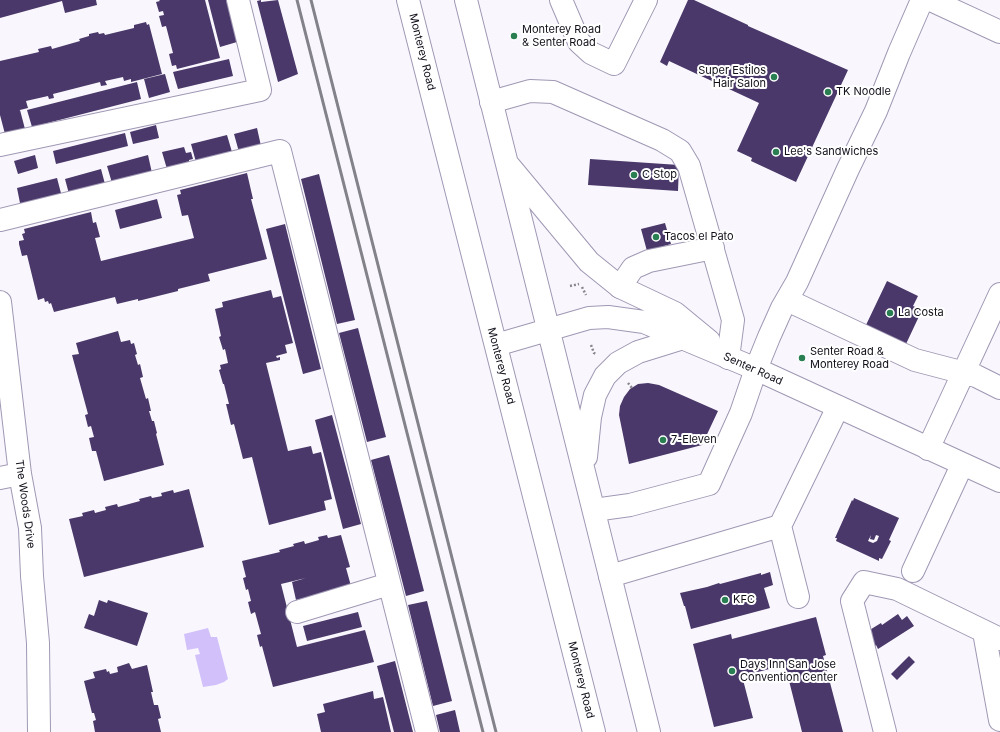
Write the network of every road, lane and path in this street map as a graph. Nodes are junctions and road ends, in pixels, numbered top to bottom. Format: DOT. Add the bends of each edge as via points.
graph roads {
  1 [pos="238,0"];
  2 [pos="408,0"];
  3 [pos="466,0"];
  4 [pos="560,0"];
  5 [pos="646,0"];
  6 [pos="922,0"];
  7 [pos="931,0"];
  8 [pos="1000,32"];
  9 [pos="491,102"];
  10 [pos="0,145"];
  11 [pos="507,163"];
  12 [pos="0,220"];
  13 [pos="713,248"];
  14 [pos="580,284"];
  15 [pos="570,286"];
  16 [pos="620,287"];
  17 [pos="1000,294"];
  18 [pos="787,300"];
  19 [pos="0,302"];
  20 [pos="549,330"];
  21 [pos="683,338"];
  22 [pos="496,345"];
  23 [pos="728,358"];
  24 [pos="756,370"];
  25 [pos="964,373"];
  26 [pos="1000,388"];
  27 [pos="838,407"];
  28 [pos="928,450"];
  29 [pos="962,464"];
  30 [pos="584,470"];
  31 [pos="10,476"];
  32 [pos="1000,481"];
  33 [pos="594,510"];
  34 [pos="780,526"];
  35 [pos="913,572"];
  36 [pos="610,576"];
  37 [pos="390,584"];
  38 [pos="798,597"];
  39 [pos="297,612"];
  40 [pos="992,635"];
  41 [pos="1000,720"];
  42 [pos="39,732"];
  43 [pos="427,732"];
  44 [pos="594,732"];
  45 [pos="650,732"];
  46 [pos="885,732"];
  1 -- 10 [label="main road" via="260,90"];
  2 -- 22 [label="main road, Monterey Road"];
  3 -- 9 [label="main road"];
  4 -- 5 [label="main road" via="579,42 591,53 614,64"];
  6 -- 18 [label="main road" via="876,111"];
  7 -- 8 [label="main road"];
  9 -- 11 [label="main road"];
  9 -- 13 [label="main road" via="530,91 553,92 662,140 680,151 689,166"];
  11 -- 16 [label="main road" via="589,262"];
  11 -- 20 [label="main road"];
  12 -- 37 [label="main road" via="280,151"];
  13 -- 16 [label="main road" via="649,261 633,268"];
  13 -- 23 [label="main road" via="733,320"];
  14 -- 15 [label="path"];
  16 -- 23 [label="main road" via="675,313"];
  17 -- 25 [label="main road"];
  18 -- 24 [label="main road"];
  18 -- 25 [label="main road" via="915,360"];
  19 -- 31 [label="main road, The Woods Drive"];
  20 -- 21 [label="main road, Senter Road" via="588,318 608,317 644,322"];
  20 -- 22 [label="main road, Senter Road"];
  20 -- 30 [label="main road"];
  21 -- 23 [label="main road, Senter Road"];
  21 -- 30 [label="main road" via="638,352 618,363 605,376 595,395 590,417"];
  22 -- 44 [label="main road, Monterey Road"];
  23 -- 24 [label="main road, Senter Road"];
  24 -- 27 [label="main road, Senter Road"];
  24 -- 33 [label="main road" via="741,413 708,484 630,505"];
  25 -- 26 [label="main road"];
  25 -- 28 [label="main road"];
  27 -- 28 [label="main road, Senter Road"];
  27 -- 34 [label="main road"];
  28 -- 29 [label="main road, Senter Road"];
  29 -- 32 [label="main road, Senter Road"];
  29 -- 35 [label="main road"];
  30 -- 33 [label="main road"];
  31 -- 42 [label="main road, The Woods Drive" via="30,528 38,643"];
  33 -- 36 [label="main road"];
  34 -- 36 [label="main road"];
  34 -- 38 [label="main road"];
  36 -- 45 [label="main road"];
  37 -- 39 [label="main road"];
  37 -- 43 [label="main road"];
  40 -- 41 [label="main road"];
  40 -- 46 [label="main road" via="897,589 864,582 852,601"];
}
